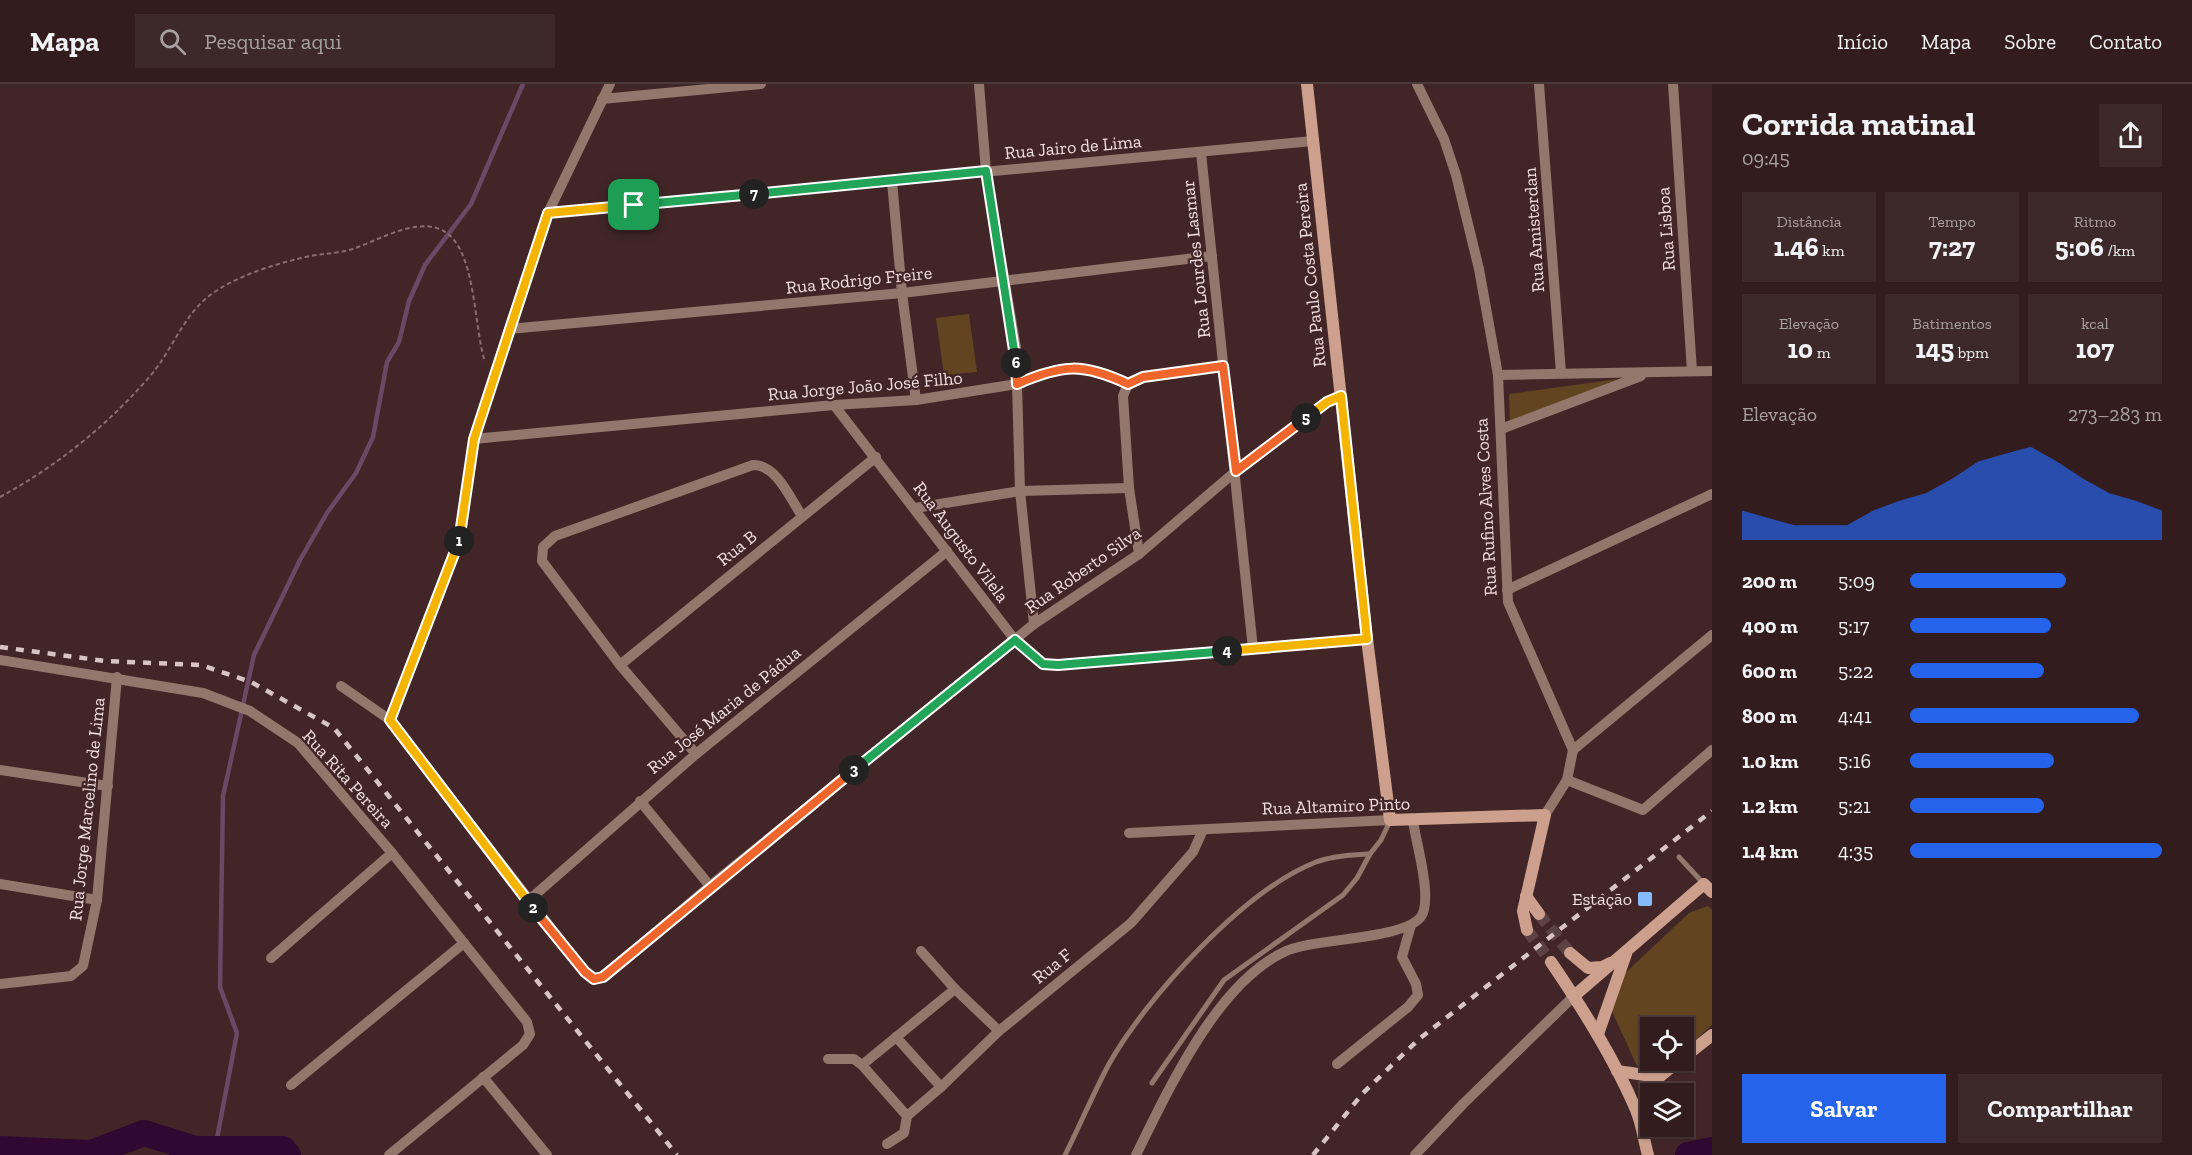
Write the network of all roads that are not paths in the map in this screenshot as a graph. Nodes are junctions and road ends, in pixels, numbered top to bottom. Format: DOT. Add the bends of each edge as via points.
graph roads {
  1 [pos="610,84"];
  2 [pos="761,84"];
  3 [pos="979,84"];
  4 [pos="1307,84"];
  5 [pos="1417,84"];
  6 [pos="1539,84"];
  7 [pos="1673,84"];
  8 [pos="602,99"];
  9 [pos="1313,141"];
  10 [pos="1201,153"];
  11 [pos="986,171"];
  12 [pos="892,181"];
  13 [pos="548,213"];
  14 [pos="1212,256"];
  15 [pos="1003,281"];
  16 [pos="902,293"];
  17 [pos="509,329"];
  18 [pos="1223,366"];
  19 [pos="1692,371"];
  20 [pos="1712,371"];
  21 [pos="1561,373"];
  22 [pos="1647,374"];
  23 [pos="1498,375"];
  24 [pos="1017,384"];
  25 [pos="1128,384"];
  26 [pos="1341,396"];
  27 [pos="916,400"];
  28 [pos="834,405"];
  29 [pos="1500,429"];
  30 [pos="474,439"];
  31 [pos="876,458"];
  32 [pos="1236,471"];
  33 [pos="1129,488"];
  34 [pos="1020,491"];
  35 [pos="1712,495"];
  36 [pos="915,508"];
  37 [pos="802,516"];
  38 [pos="461,535"];
  39 [pos="946,551"];
  40 [pos="1139,554"];
  41 [pos="1507,590"];
  42 [pos="1034,624"];
  43 [pos="1712,635"];
  44 [pos="1367,639"];
  45 [pos="1015,640"];
  46 [pos="1253,649"];
  47 [pos="0,660"];
  48 [pos="620,665"];
  49 [pos="117,677"];
  50 [pos="341,686"];
  51 [pos="1573,750"];
  52 [pos="1712,750"];
  53 [pos="696,754"];
  54 [pos="0,770"];
  55 [pos="1567,780"];
  56 [pos="108,786"];
  57 [pos="640,801"];
  58 [pos="1545,815"];
  59 [pos="1390,820"];
  60 [pos="1413,821"];
  61 [pos="1203,830"];
  62 [pos="1129,834"];
  63 [pos="392,853"];
  64 [pos="1370,854"];
  65 [pos="1679,857"];
  66 [pos="0,884"];
  67 [pos="710,886"];
  68 [pos="1708,888"];
  69 [pos="1526,896"];
  70 [pos="97,900"];
  71 [pos="528,901"];
  72 [pos="1539,914"];
  73 [pos="1411,925"];
  74 [pos="1527,930"];
  75 [pos="464,943"];
  76 [pos="921,951"];
  77 [pos="1570,953"];
  78 [pos="1626,953"];
  79 [pos="271,958"];
  80 [pos="1551,962"];
  81 [pos="0,984"];
  82 [pos="955,989"];
  83 [pos="1574,996"];
  84 [pos="999,1031"];
  85 [pos="1598,1034"];
  86 [pos="1712,1035"];
  87 [pos="896,1037"];
  88 [pos="1694,1049"];
  89 [pos="828,1059"];
  90 [pos="1337,1064"];
  91 [pos="862,1065"];
  92 [pos="1617,1071"];
  93 [pos="1666,1071"];
  94 [pos="483,1077"];
  95 [pos="1659,1077"];
  96 [pos="1152,1083"];
  97 [pos="291,1085"];
  98 [pos="941,1087"];
  99 [pos="1637,1112"];
  100 [pos="907,1116"];
  101 [pos="887,1144"];
  102 [pos="395,1153"];
  103 [pos="547,1155"];
  104 [pos="1065,1155"];
  105 [pos="1136,1155"];
  106 [pos="1415,1155"];
  107 [pos="1648,1155"];
  1 -- 8 [label="street"];
  2 -- 8 [label="street"];
  3 -- 11 [label="street"];
  4 -- 9 [label="street, Rua Paulo Costa Pereira"];
  5 -- 23 [label="street, Rua Rufino Alves Costa" via="1444,138 1456,175 1479,269"];
  6 -- 21 [label="street, Rua Amisterdan"];
  7 -- 19 [label="street, Rua Lisboa"];
  8 -- 13 [label="street"];
  9 -- 10 [label="street, Rua Jairo de Lima"];
  9 -- 26 [label="street, Rua Paulo Costa Pereira"];
  10 -- 11 [label="street, Rua Jairo de Lima"];
  10 -- 14 [label="street, Rua Lourdes Lasmar"];
  11 -- 12 [label="street, Rua Jairo de Lima"];
  11 -- 15 [label="street"];
  12 -- 13 [label="street, Rua Jairo de Lima"];
  12 -- 16 [label="street"];
  13 -- 17 [label="street"];
  14 -- 15 [label="street, Rua Rodrigo Freire"];
  14 -- 18 [label="street, Rua Lourdes Lasmar"];
  15 -- 16 [label="street, Rua Rodrigo Freire"];
  15 -- 24 [label="street" via="1016,348"];
  16 -- 17 [label="street, Rua Rodrigo Freire"];
  16 -- 27 [label="street"];
  17 -- 30 [label="street"];
  18 -- 25 [label="street" via="1143,377"];
  18 -- 32 [label="street, Rua Lourdes Lasmar"];
  19 -- 20 [label="street"];
  19 -- 22 [label="street"];
  21 -- 22 [label="street"];
  21 -- 23 [label="street"];
  22 -- 29 [label="street"];
  23 -- 29 [label="street, Rua Rufino Alves Costa"];
  24 -- 25 [label="street, Rua Jorge João José Filho" via="1041,374 1081,368 1098,370"];
  24 -- 27 [label="street, Rua Jorge João José Filho"];
  24 -- 34 [label="street"];
  25 -- 33 [label="street" via="1123,396"];
  26 -- 32 [label="street, Rua Roberto Silva" via="1327,402"];
  26 -- 44 [label="street, Rua Paulo Costa Pereira"];
  27 -- 28 [label="street, Rua Jorge João José Filho"];
  28 -- 30 [label="street, Rua Jorge João José Filho"];
  28 -- 31 [label="street, Rua Augusto Vilela"];
  29 -- 41 [label="street, Rua Rufino Alves Costa"];
  30 -- 38 [label="street"];
  31 -- 36 [label="street, Rua Augusto Vilela"];
  31 -- 37 [label="street, Rua B"];
  32 -- 40 [label="street, Rua Roberto Silva"];
  32 -- 46 [label="street, Rua Lourdes Lasmar"];
  33 -- 34 [label="street"];
  33 -- 40 [label="street"];
  34 -- 36 [label="street"];
  34 -- 42 [label="street"];
  35 -- 41 [label="street"];
  36 -- 39 [label="street, Rua Augusto Vilela"];
  37 -- 48 [label="street, Rua B"];
  37 -- 48 [label="street" via="771,470 753,465 555,536 543,547 542,561"];
  39 -- 45 [label="street, Rua Augusto Vilela"];
  39 -- 53 [label="street, Rua José Maria de Pádua"];
  40 -- 42 [label="street, Rua Roberto Silva"];
  41 -- 51 [label="street, Rua Rufino Alves Costa" via="1512,616"];
  42 -- 45 [label="street, Rua Roberto Silva"];
  43 -- 51 [label="street"];
  44 -- 46 [label="street, Rua Augusto Vilela"];
  44 -- 59 [label="street, Rua Paulo Costa Pereira"];
  45 -- 46 [label="street, Rua Augusto Vilela" via="1043,664 1058,665"];
  45 -- 67 [label="street, Rua Roberto Silva"];
  47 -- 49 [label="street, Rua Rita Pereira"];
  48 -- 53 [label="street"];
  49 -- 56 [label="street, Rua Jorge Marcelino de Lima"];
  49 -- 63 [label="street, Rua Rita Pereira" via="203,693 250,711 298,743"];
  50 -- 71 [label="street" via="390,720"];
  51 -- 55 [label="street"];
  52 -- 55 [label="street" via="1643,810"];
  53 -- 57 [label="street, Rua José Maria de Pádua"];
  54 -- 56 [label="street"];
  55 -- 58 [label="street"];
  56 -- 70 [label="street, Rua Jorge Marcelino de Lima"];
  57 -- 67 [label="street"];
  57 -- 71 [label="street, Rua José Maria de Pádua"];
  58 -- 60 [label="street, Rua Altamiro Pinto"];
  58 -- 69 [label="street"];
  59 -- 60 [label="street, Rua Altamiro Pinto"];
  59 -- 61 [label="street, Rua Altamiro Pinto"];
  59 -- 64 [label="lane" via="1382,840"];
  60 -- 73 [label="street" via="1427,904 1420,919"];
  61 -- 62 [label="street, Rua Altamiro Pinto"];
  61 -- 84 [label="street, Rua F" via="1193,852 1131,923"];
  63 -- 75 [label="street, Rua Rita Pereira"];
  63 -- 79 [label="street"];
  64 -- 96 [label="lane" via="1344,895 1224,980"];
  64 -- 104 [label="lane" via="1316,862 1273,886 1217,932 1174,975 1110,1063"];
  65 -- 68 [label="lane"];
  66 -- 70 [label="street"];
  67 -- 71 [label="street, Rua Roberto Silva" via="603,977 594,979"];
  68 -- 78 [label="street"];
  69 -- 72 [label="street"];
  69 -- 74 [label="street" via="1523,911"];
  70 -- 81 [label="street, Rua Jorge Marcelino de Lima" via="83,966 71,976"];
  73 -- 90 [label="street" via="1402,957 1418,994"];
  73 -- 105 [label="street" via="1284,951 1252,974 1230,994 1174,1078"];
  75 -- 94 [label="street, Rua Rita Pereira" via="527,1022 530,1034 523,1045"];
  75 -- 97 [label="street"];
  76 -- 82 [label="street"];
  77 -- 78 [label="street" via="1578,962 1596,968"];
  78 -- 83 [label="street"];
  78 -- 85 [label="street"];
  80 -- 83 [label="street"];
  82 -- 84 [label="street"];
  82 -- 87 [label="street"];
  83 -- 85 [label="street"];
  83 -- 106 [label="street"];
  84 -- 98 [label="street, Rua F"];
  85 -- 92 [label="street"];
  86 -- 88 [label="street"];
  87 -- 91 [label="street"];
  87 -- 98 [label="street"];
  89 -- 91 [label="street" via="854,1059"];
  91 -- 100 [label="street"];
  92 -- 95 [label="street"];
  92 -- 99 [label="street"];
  93 -- 95 [label="street"];
  94 -- 102 [label="street"];
  94 -- 103 [label="street"];
  95 -- 99 [label="street"];
  98 -- 100 [label="street, Rua F"];
  99 -- 107 [label="street"];
  100 -- 101 [label="street, Rua F" via="904,1133"];
}
